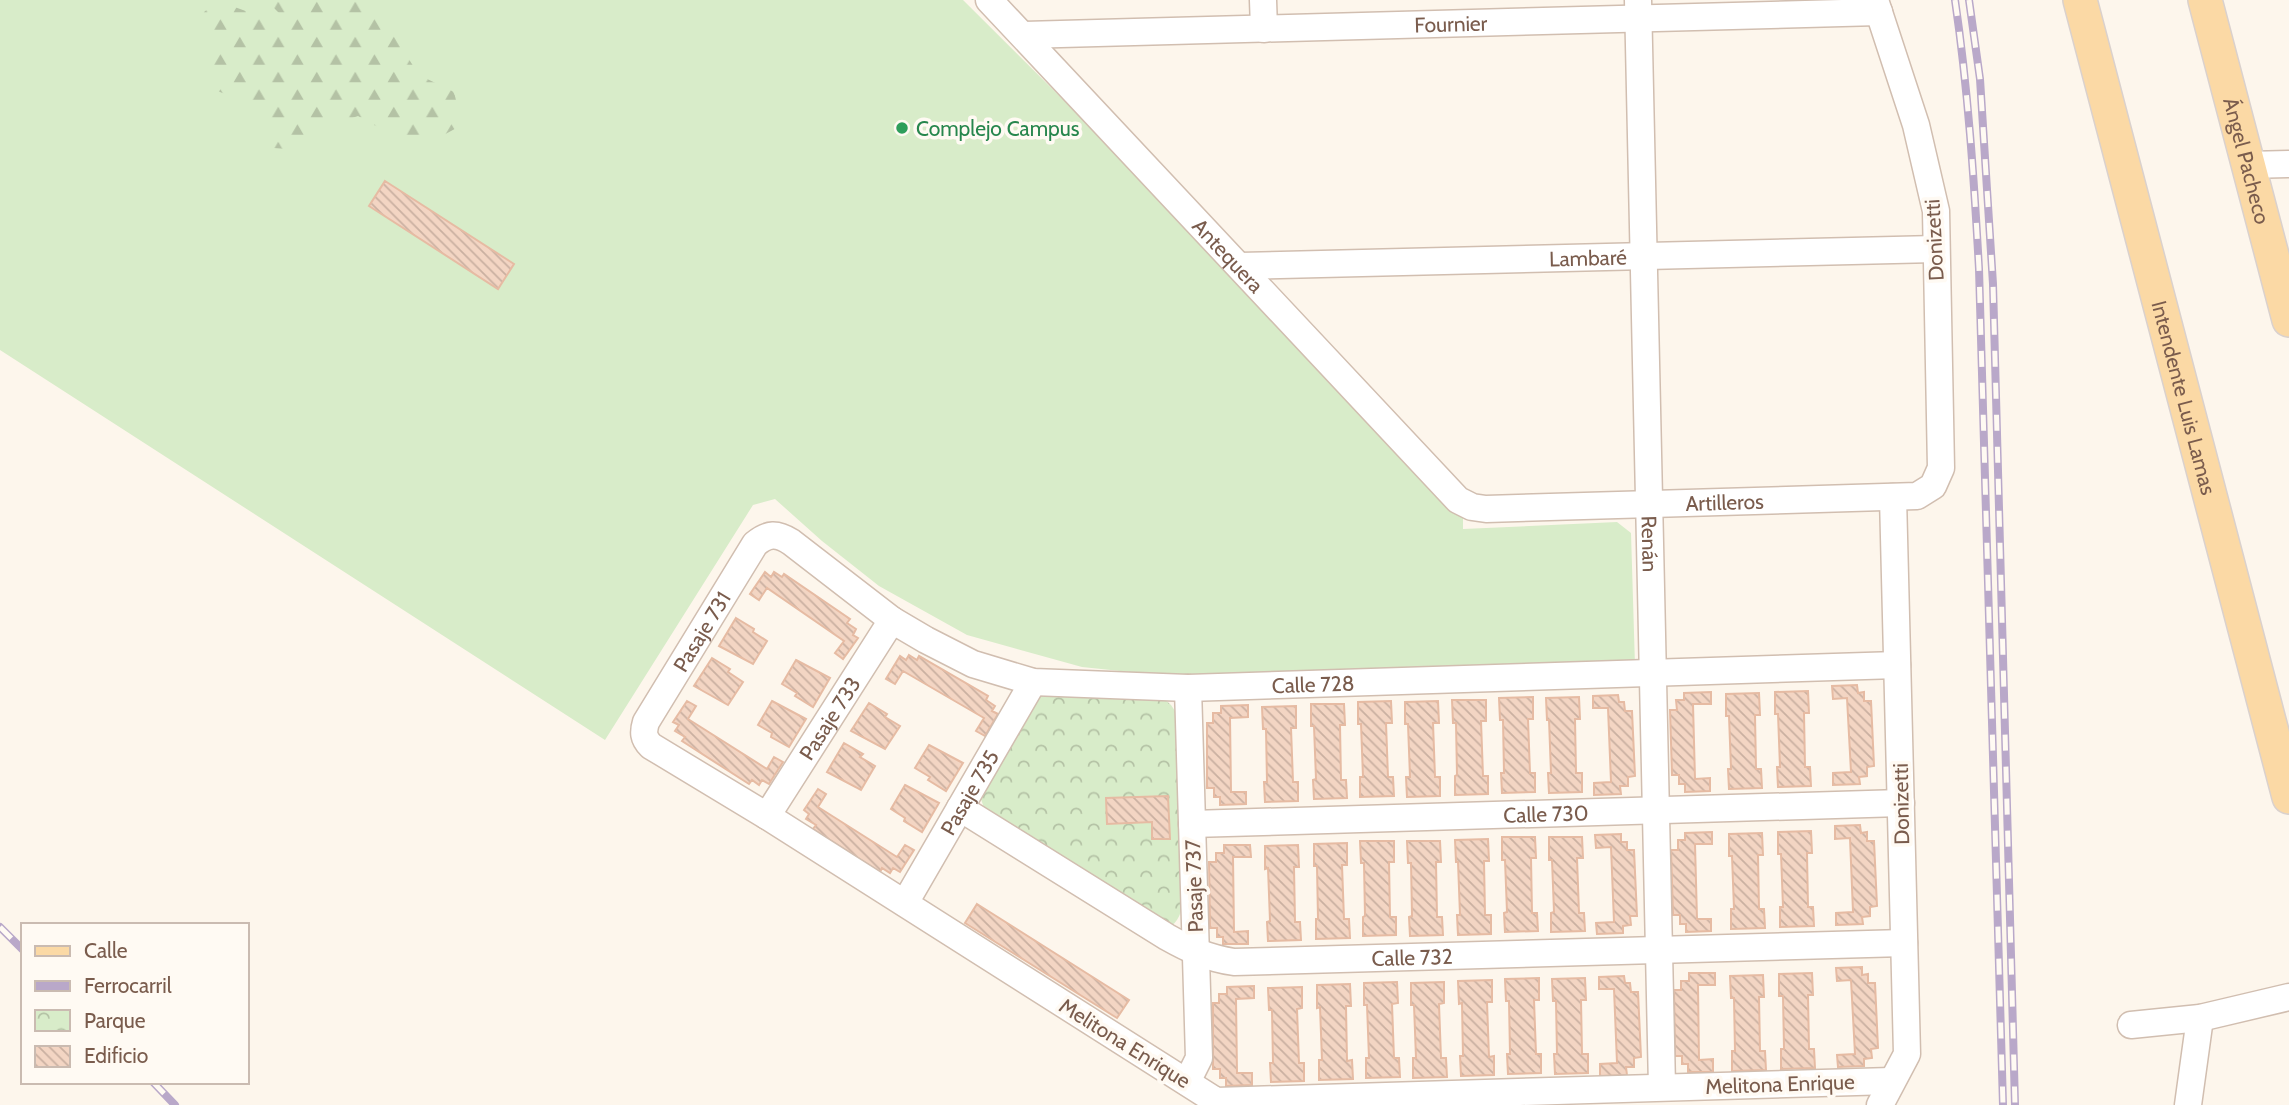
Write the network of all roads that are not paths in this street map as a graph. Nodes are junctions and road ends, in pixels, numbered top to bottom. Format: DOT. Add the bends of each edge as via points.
graph roads {
  1 [pos="989,0"];
  2 [pos="1263,0"];
  3 [pos="2080,0"];
  4 [pos="2205,0"];
  5 [pos="1877,6"];
  6 [pos="1638,9"];
  7 [pos="1264,29"];
  8 [pos="1024,36"];
  9 [pos="2289,164"];
  10 [pos="2248,165"];
  11 [pos="1936,249"];
  12 [pos="1644,256"];
  13 [pos="1240,266"];
  14 [pos="2289,320"];
  15 [pos="1933,486"];
  16 [pos="1893,497"];
  17 [pos="1651,504"];
  18 [pos="1472,507"];
  19 [pos="771,534"];
  20 [pos="892,620"];
  21 [pos="1897,665"];
  22 [pos="1654,673"];
  23 [pos="1034,682"];
  24 [pos="1188,688"];
  25 [pos="644,735"];
  26 [pos="2289,797"];
  27 [pos="1901,803"];
  28 [pos="960,808"];
  29 [pos="1657,810"];
  30 [pos="768,816"];
  31 [pos="1192,824"];
  32 [pos="905,903"];
  33 [pos="1904,943"];
  34 [pos="1660,950"];
  35 [pos="1197,954"];
  36 [pos="2289,997"];
  37 [pos="2200,1018"];
  38 [pos="2131,1025"];
  39 [pos="1891,1081"];
  40 [pos="1187,1082"];
  41 [pos="1662,1087"];
  42 [pos="1880,1105"];
  43 [pos="2188,1105"];
  1 -- 8 [label="street, Antequera"];
  2 -- 7 [label="street"];
  3 -- 26 [label="main road, Intendente Luis Lamas"];
  4 -- 10 [label="main road, Ángel Pacheco"];
  5 -- 6 [label="street, Fournier"];
  5 -- 11 [label="street, Donizetti" via="1916,125 1936,211"];
  6 -- 7 [label="street, Fournier"];
  6 -- 12 [label="street, Renán"];
  7 -- 8 [label="street, Fournier"];
  8 -- 13 [label="street, Antequera"];
  9 -- 10 [label="street"];
  10 -- 14 [label="main road, Ángel Pacheco"];
  11 -- 12 [label="street, Lambaré"];
  11 -- 15 [label="street, Donizetti" via="1941,468"];
  12 -- 13 [label="street, Lambaré"];
  12 -- 17 [label="street, Renán"];
  13 -- 18 [label="street, Antequera" via="1458,500"];
  15 -- 16 [label="street, Artilleros" via="1917,496"];
  16 -- 17 [label="street, Artilleros"];
  16 -- 21 [label="street, Donizetti"];
  17 -- 18 [label="street, Artilleros"];
  17 -- 22 [label="street, Renán"];
  19 -- 20 [label="street, Calle 728" via="791,542"];
  19 -- 25 [label="street, Pasaje 731" via="755,544 646,722"];
  20 -- 23 [label="street, Calle 728" via="973,664"];
  20 -- 30 [label="street, Pasaje 733"];
  21 -- 22 [label="street, Calle 728"];
  21 -- 27 [label="street, Donizetti"];
  22 -- 24 [label="street, Calle 728"];
  22 -- 29 [label="street, Renán"];
  23 -- 24 [label="street, Calle 728"];
  23 -- 28 [label="street, Pasaje 735"];
  24 -- 31 [label="street, Pasaje 737"];
  25 -- 30 [label="street, Melitona Enrique" via="650,746"];
  27 -- 29 [label="street, Calle 730"];
  27 -- 33 [label="street, Donizetti"];
  28 -- 32 [label="street, Pasaje 735"];
  28 -- 35 [label="street, Calle 732"];
  29 -- 31 [label="street, Calle 730"];
  29 -- 34 [label="street, Renán"];
  30 -- 32 [label="street, Melitona Enrique"];
  31 -- 35 [label="street, Pasaje 737"];
  32 -- 40 [label="street, Melitona Enrique"];
  33 -- 34 [label="street, Calle 732"];
  33 -- 39 [label="street, Donizetti" via="1907,1054"];
  34 -- 35 [label="street, Calle 732" via="1234,961"];
  34 -- 41 [label="street, Renán"];
  35 -- 40 [label="street, Pasaje 737" via="1199,1058"];
  36 -- 37 [label="street"];
  37 -- 38 [label="street"];
  37 -- 43 [label="street"];
  39 -- 41 [label="street, Melitona Enrique"];
  39 -- 42 [label="street, Donizetti"];
  40 -- 41 [label="street, Melitona Enrique" via="1216,1101"];
}
